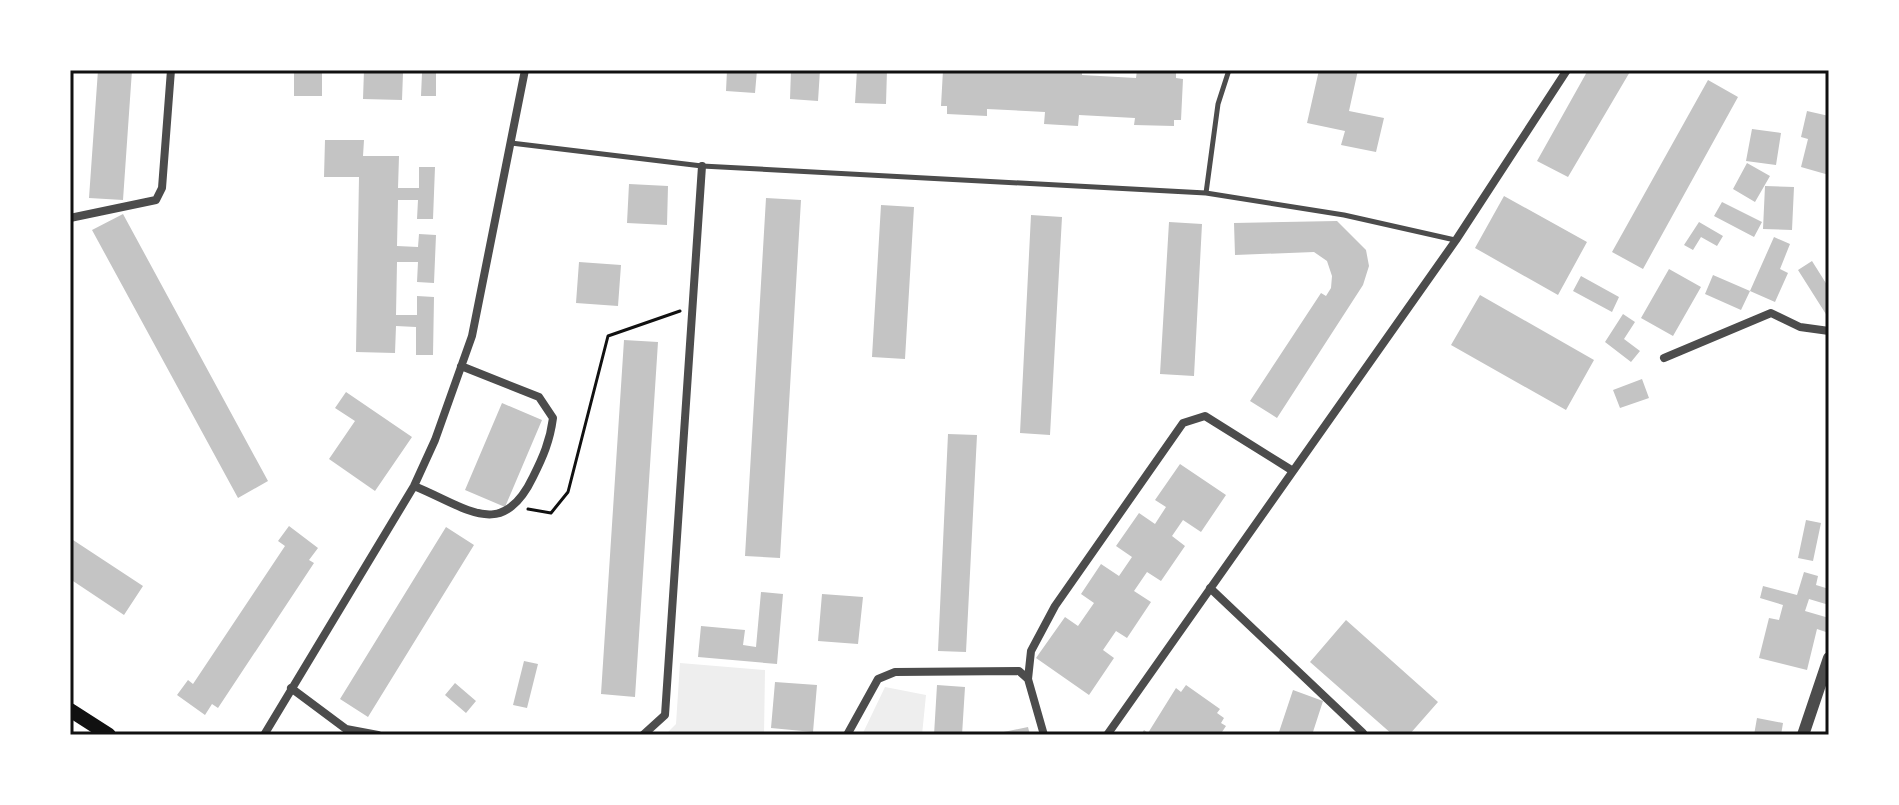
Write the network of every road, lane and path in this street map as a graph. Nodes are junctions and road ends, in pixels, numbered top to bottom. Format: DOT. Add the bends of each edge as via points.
graph roads {
  1 [pos="171,70"];
  2 [pos="525,70"];
  3 [pos="1229,70"];
  4 [pos="1567,70"];
  5 [pos="511,143"];
  6 [pos="702,166"];
  7 [pos="1206,193"];
  8 [pos="70,218"];
  9 [pos="1456,240"];
  10 [pos="691,307"];
  11 [pos="1829,331"];
  12 [pos="1664,358"];
  13 [pos="461,366"];
  14 [pos="1293,471"];
  15 [pos="414,486"];
  16 [pos="516,506"];
  17 [pos="1210,588"];
  18 [pos="1829,658"];
  19 [pos="1028,679"];
  20 [pos="291,688"];
  21 [pos="70,710"];
  22 [pos="100,733"];
  23 [pos="1364,734"];
  24 [pos="264,735"];
  25 [pos="378,735"];
  26 [pos="643,735"];
  27 [pos="847,735"];
  28 [pos="1044,735"];
  29 [pos="1107,735"];
  30 [pos="1803,735"];
  1 -- 8 [label="street" via="162,188 156,200"];
  2 -- 5 [label="street"];
  3 -- 7 [label="lane" via="1218,104"];
  4 -- 9 [label="street"];
  5 -- 6 [label="lane"];
  5 -- 13 [label="street" via="472,336"];
  6 -- 7 [label="lane"];
  6 -- 10 [label="street"];
  7 -- 9 [label="lane"];
  9 -- 14 [label="street"];
  10 -- 16 [label="path" via="608,336 568,492 551,513"];
  10 -- 26 [label="street" via="665,715"];
  11 -- 12 [label="street" via="1800,327 1771,313"];
  13 -- 15 [label="street"];
  13 -- 16 [label="street" via="539,397 553,418 550,443"];
  14 -- 17 [label="street"];
  14 -- 19 [label="street" via="1205,416 1183,423 1055,606 1031,651"];
  15 -- 16 [label="street" via="483,514 504,515"];
  15 -- 20 [label="street"];
  17 -- 23 [label="street"];
  17 -- 29 [label="street"];
  18 -- 30 [label="street"];
  19 -- 27 [label="street" via="1019,671 895,672 878,679"];
  19 -- 28 [label="street"];
  20 -- 24 [label="street"];
  20 -- 25 [label="street" via="346,729"];
  21 -- 22 [label="main road"];
}
